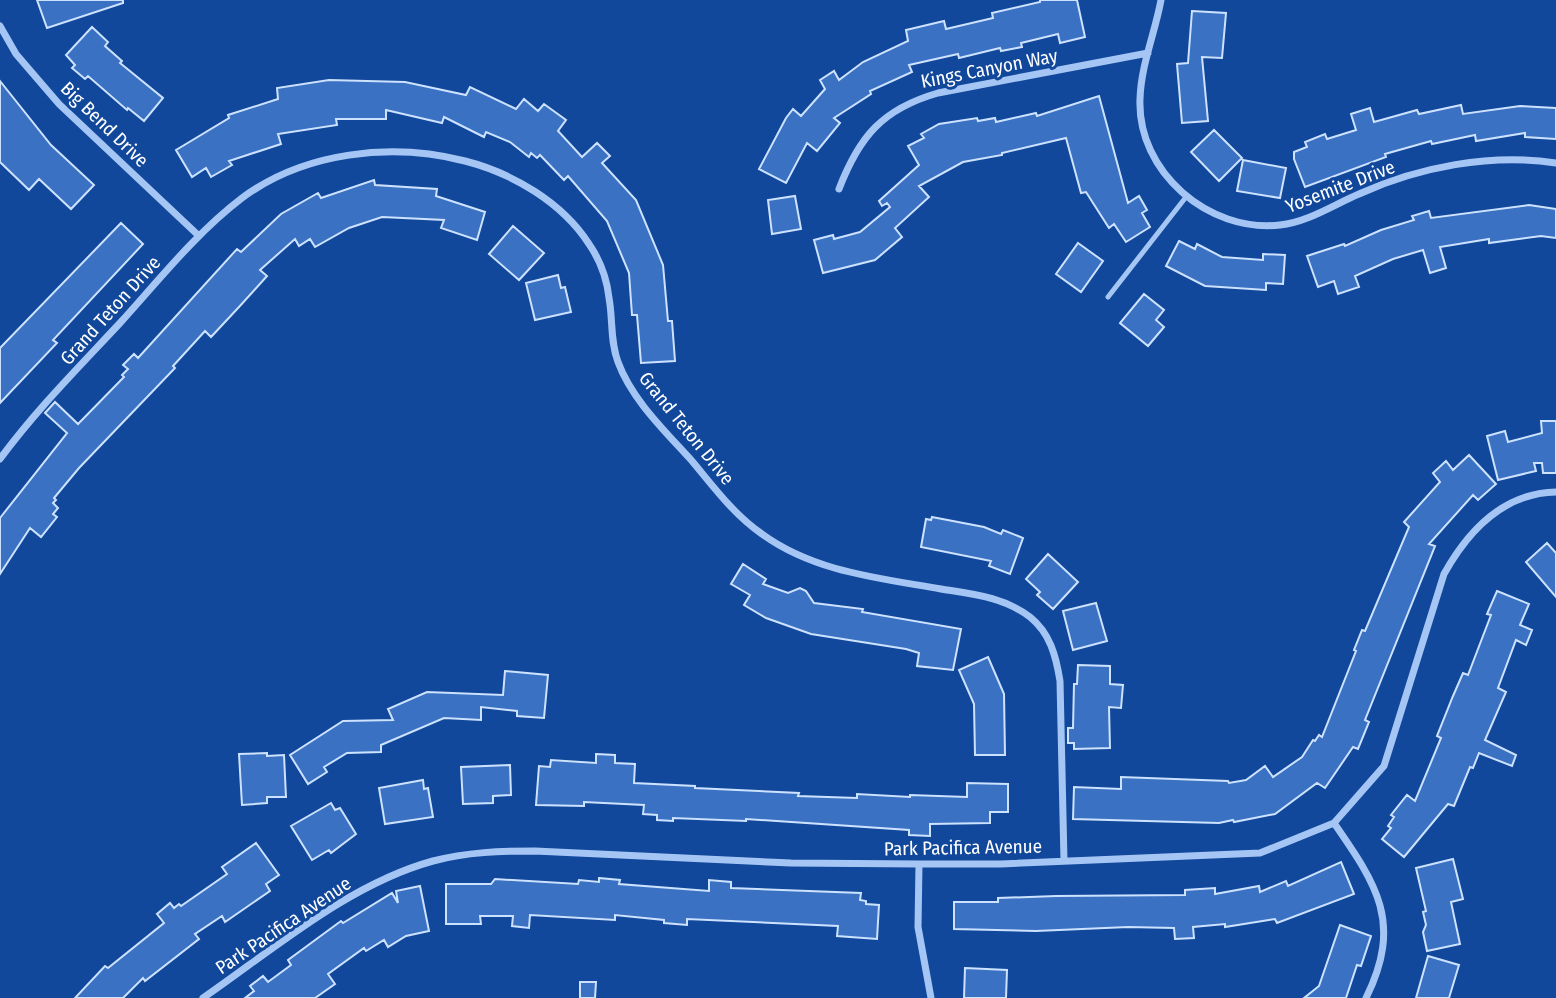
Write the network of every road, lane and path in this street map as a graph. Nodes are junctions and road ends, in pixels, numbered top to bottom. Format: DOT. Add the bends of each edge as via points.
graph roads {
  1 [pos="1161,0"];
  2 [pos="0,26"];
  3 [pos="1148,53"];
  4 [pos="1556,163"];
  5 [pos="839,189"];
  6 [pos="1186,197"];
  7 [pos="199,236"];
  8 [pos="1108,297"];
  9 [pos="0,459"];
  10 [pos="1556,492"];
  11 [pos="1335,823"];
  12 [pos="1064,861"];
  13 [pos="919,864"];
  14 [pos="203,998"];
  15 [pos="931,998"];
  16 [pos="1367,998"];
  1 -- 3 [label="street, Yosemite Drive"];
  2 -- 7 [label="street, Big Bend Drive" via="16,54 60,104"];
  3 -- 5 [label="street, Kings Canyon Way" via="916,99 895,109 868,135"];
  3 -- 6 [label="street, Yosemite Drive" via="1140,101 1142,126 1163,171"];
  4 -- 6 [label="street, Yosemite Drive" via="1511,160 1444,167 1387,183 1281,225 1224,218"];
  6 -- 8 [label="lane"];
  7 -- 9 [label="street, Grand Teton Drive"];
  7 -- 12 [label="street, Grand Teton Drive" via="274,179 307,165 376,152 413,152 481,165 543,198 589,243 603,270 617,360 629,385 733,509 760,533 821,565 990,597 1032,618 1047,635 1060,681"];
  10 -- 11 [label="street, Park Pacifica Avenue" via="1519,499 1494,512 1458,550 1444,574 1384,765"];
  11 -- 12 [label="street, Park Pacifica Avenue" via="1260,853"];
  11 -- 16 [label="street" via="1373,882 1380,903 1383,950"];
  12 -- 13 [label="street, Park Pacifica Avenue"];
  13 -- 14 [label="street, Park Pacifica Avenue" via="535,851 468,854 434,861 367,888"];
  13 -- 15 [label="street" via="918,927"];
}
